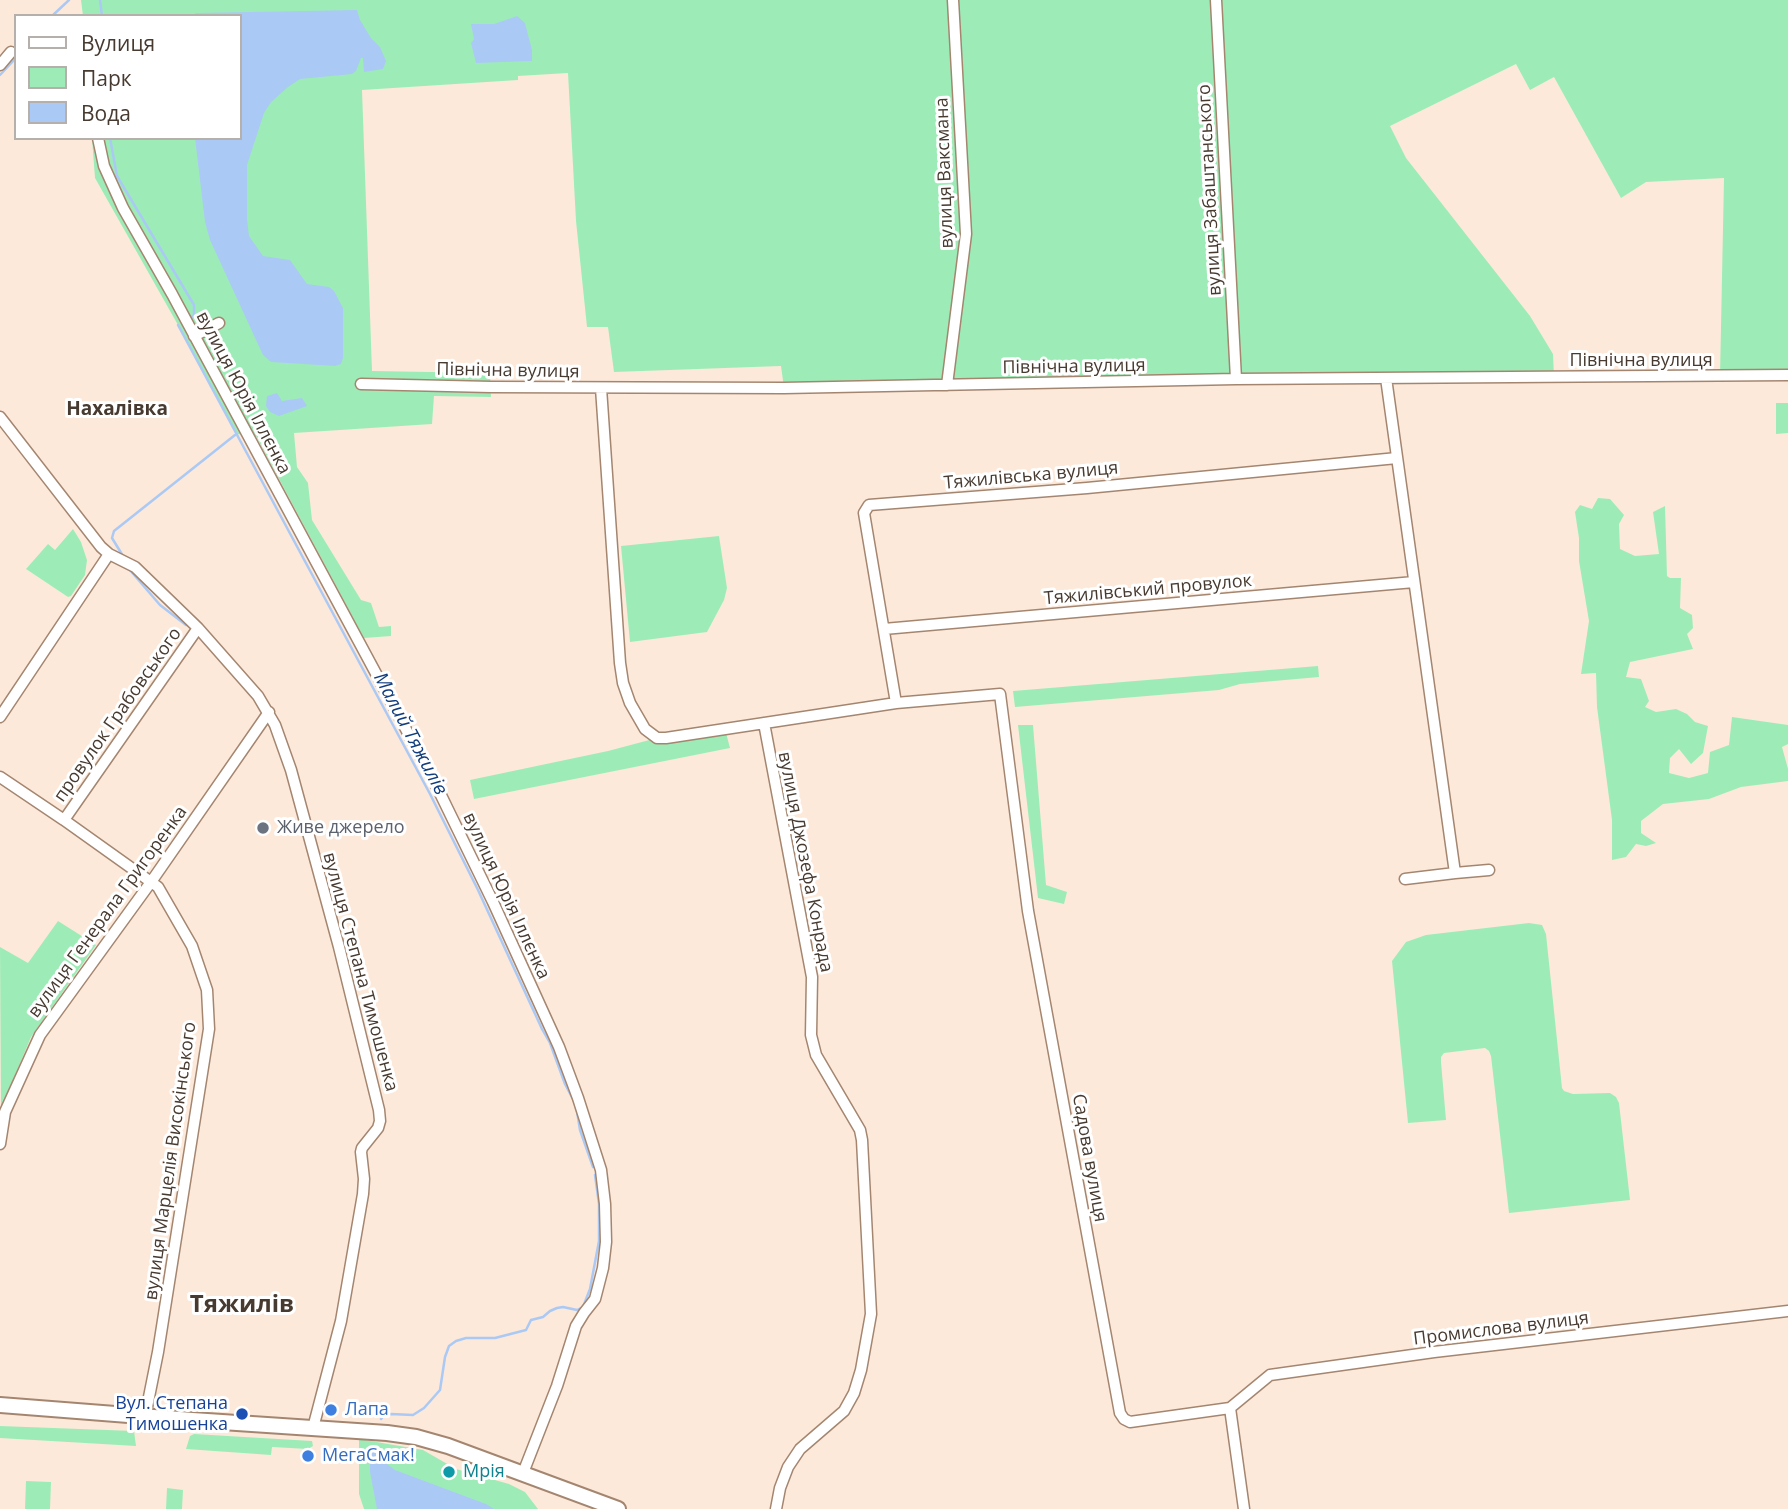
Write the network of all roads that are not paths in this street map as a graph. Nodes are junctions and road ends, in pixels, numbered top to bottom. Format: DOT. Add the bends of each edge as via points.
graph roads {
  1 [pos="953,0"];
  2 [pos="1216,0"];
  3 [pos="11,52"];
  4 [pos="0,65"];
  5 [pos="98,140"];
  6 [pos="219,323"];
  7 [pos="194,336"];
  8 [pos="1788,375"];
  9 [pos="1386,378"];
  10 [pos="1236,379"];
  11 [pos="361,384"];
  12 [pos="947,385"];
  13 [pos="601,388"];
  14 [pos="0,417"];
  15 [pos="1397,458"];
  16 [pos="109,554"];
  17 [pos="1414,582"];
  18 [pos="198,628"];
  19 [pos="884,629"];
  20 [pos="896,703"];
  21 [pos="269,712"];
  22 [pos="0,717"];
  23 [pos="764,723"];
  24 [pos="0,777"];
  25 [pos="64,820"];
  26 [pos="1489,870"];
  27 [pos="1455,873"];
  28 [pos="1405,879"];
  29 [pos="151,882"];
  30 [pos="0,1144"];
  31 [pos="1788,1311"];
  32 [pos="0,1405"];
  33 [pos="1230,1408"];
  34 [pos="145,1417"];
  35 [pos="313,1428"];
  36 [pos="523,1473"];
  37 [pos="618,1509"];
  38 [pos="776,1509"];
  39 [pos="1244,1509"];
  1 -- 12 [label="street, вулиця Ваксмана" via="966,234"];
  2 -- 10 [label="street, вулиця Забаштанського"];
  3 -- 4 [label="street"];
  5 -- 7 [label="street, вулиця Юрія Іллєнка" via="104,166 123,208"];
  6 -- 7 [label="street"];
  7 -- 36 [label="street, вулиця Юрія Іллєнка" via="437,787 569,1072 601,1170 606,1242 603,1268 595,1299 576,1326"];
  8 -- 9 [label="street, Північна вулиця"];
  9 -- 10 [label="street, Північна вулиця"];
  9 -- 15 [label="street"];
  10 -- 12 [label="street, Північна вулиця"];
  11 -- 13 [label="street, Північна вулиця"];
  12 -- 13 [label="street, Північна вулиця"];
  13 -- 23 [label="street" via="620,663 630,703 645,729 657,738"];
  14 -- 16 [label="street, вулиця Степана Тимошенка"];
  15 -- 17 [label="street"];
  15 -- 19 [label="street, Тяжилівська вулиця" via="869,505 864,513"];
  16 -- 18 [label="street, вулиця Степана Тимошенка" via="135,567"];
  16 -- 22 [label="street"];
  17 -- 19 [label="street, Тяжилівський провулок"];
  17 -- 27 [label="street"];
  18 -- 21 [label="street, вулиця Степана Тимошенка"];
  18 -- 25 [label="street, провулок Грабовського"];
  19 -- 20 [label="street, Тяжилівська вулиця"];
  20 -- 23 [label="street"];
  20 -- 33 [label="street, Садова вулиця" via="1000,694 1028,911 1120,1413 1130,1422"];
  21 -- 29 [label="street, вулиця Генерала Григоренка"];
  21 -- 35 [label="street, вулиця Степана Тимошенка" via="291,770 380,1121 362,1148 363,1194 341,1321"];
  23 -- 38 [label="street, вулиця Джозефа Конрада" via="812,977 811,1035 816,1055 862,1140 871,1314 854,1393 844,1411 800,1449 788,1467"];
  24 -- 25 [label="street, вулиця Марцелія Високінського"];
  25 -- 29 [label="street, вулиця Марцелія Високінського"];
  26 -- 27 [label="street"];
  27 -- 28 [label="street"];
  29 -- 30 [label="street, вулиця Генерала Григоренка" via="40,1035 5,1112"];
  29 -- 34 [label="street, вулиця Марцелія Високінського" via="192,946 207,990 209,1029"];
  31 -- 33 [label="street, Промислова вулиця" via="1270,1375"];
  32 -- 34 [label="main road"];
  33 -- 39 [label="street"];
  34 -- 35 [label="main road"];
  35 -- 36 [label="main road" via="416,1437"];
  36 -- 37 [label="main road"];
}
